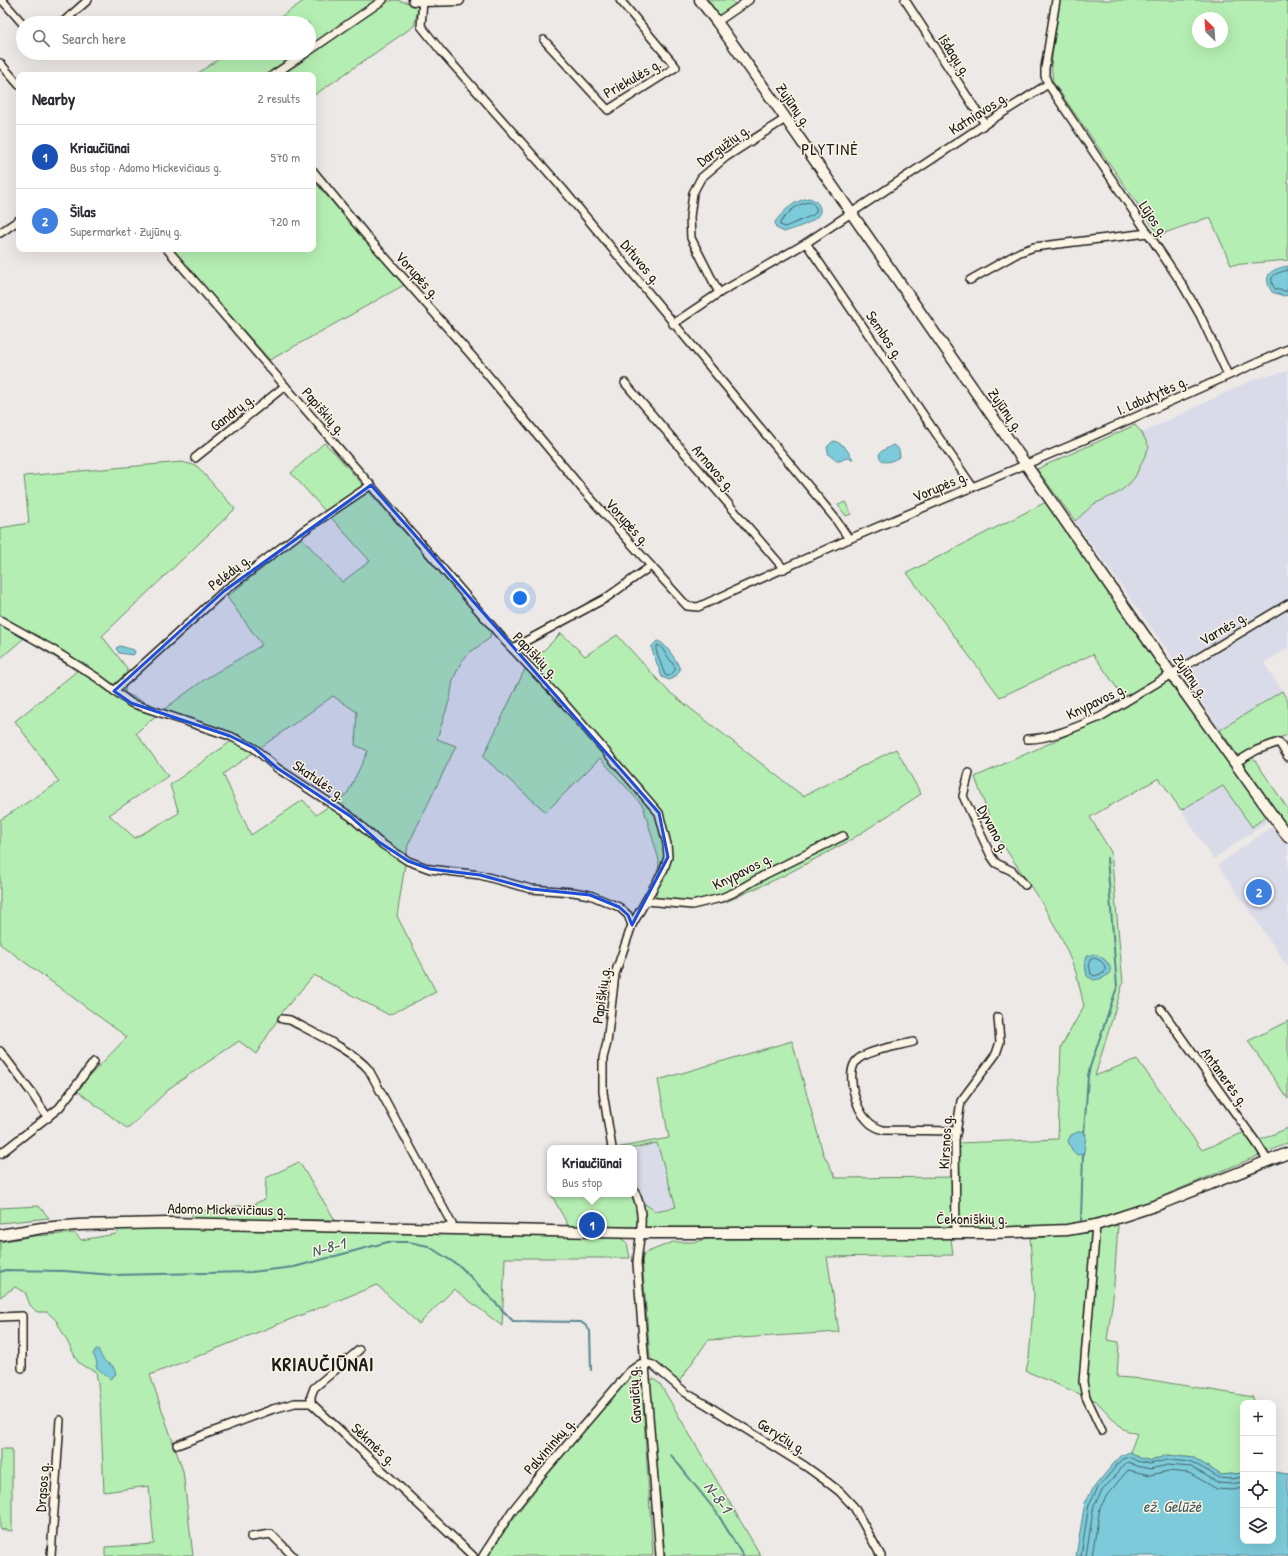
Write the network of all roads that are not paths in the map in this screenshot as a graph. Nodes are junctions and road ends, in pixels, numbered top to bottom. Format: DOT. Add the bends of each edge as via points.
graph roads {
  1 [pos="2,0"];
  2 [pos="88,0"];
  3 [pos="383,0"];
  4 [pos="459,0"];
  5 [pos="620,0"];
  6 [pos="700,0"];
  7 [pos="748,0"];
  8 [pos="905,0"];
  9 [pos="1056,0"];
  10 [pos="419,1"];
  11 [pos="16,16"];
  12 [pos="70,16"];
  13 [pos="717,22"];
  14 [pos="544,40"];
  15 [pos="316,46"];
  16 [pos="296,60"];
  17 [pos="0,63"];
  18 [pos="278,72"];
  19 [pos="16,82"];
  20 [pos="1048,84"];
  21 [pos="785,119"];
  22 [pos="985,124"];
  23 [pos="316,176"];
  24 [pos="850,213"];
  25 [pos="16,222"];
  26 [pos="0,233"];
  27 [pos="1148,233"];
  28 [pos="806,243"];
  29 [pos="170,252"];
  30 [pos="970,280"];
  31 [pos="719,293"];
  32 [pos="673,324"];
  33 [pos="1288,349"];
  34 [pos="1228,375"];
  35 [pos="625,383"];
  36 [pos="285,386"];
  37 [pos="195,458"];
  38 [pos="1025,464"];
  39 [pos="371,485"];
  40 [pos="972,486"];
  41 [pos="849,539"];
  42 [pos="651,566"];
  43 [pos="784,569"];
  44 [pos="1288,604"];
  45 [pos="0,620"];
  46 [pos="513,648"];
  47 [pos="1172,675"];
  48 [pos="114,691"];
  49 [pos="1027,739"];
  50 [pos="1288,757"];
  51 [pos="1235,763"];
  52 [pos="969,774"];
  53 [pos="843,836"];
  54 [pos="1288,837"];
  55 [pos="1025,885"];
  56 [pos="646,901"];
  57 [pos="632,925"];
  58 [pos="1161,1009"];
  59 [pos="998,1017"];
  60 [pos="282,1020"];
  61 [pos="913,1042"];
  62 [pos="0,1051"];
  63 [pos="94,1062"];
  64 [pos="48,1118"];
  65 [pos="957,1131"];
  66 [pos="612,1145"];
  67 [pos="1288,1153"];
  68 [pos="0,1154"];
  69 [pos="1268,1161"];
  70 [pos="637,1196"];
  71 [pos="1096,1225"];
  72 [pos="454,1228"];
  73 [pos="642,1233"];
  74 [pos="956,1234"];
  75 [pos="0,1235"];
  76 [pos="0,1316"];
  77 [pos="359,1350"];
  78 [pos="645,1363"];
  79 [pos="22,1368"];
  80 [pos="312,1403"];
  81 [pos="60,1420"];
  82 [pos="1102,1431"];
  83 [pos="177,1445"];
  84 [pos="250,1537"];
  85 [pos="51,1556"];
  86 [pos="293,1556"];
  87 [pos="473,1556"];
  88 [pos="483,1556"];
  89 [pos="660,1556"];
  90 [pos="881,1556"];
  1 -- 11 [label="street"];
  2 -- 12 [label="street"];
  3 -- 15 [label="street"];
  4 -- 10 [label="main road"];
  5 -- 14 [label="street, Priekulės g." via="676,67 608,110"];
  6 -- 13 [label="main road, Zujūnų g."];
  7 -- 13 [label="street"];
  8 -- 22 [label="street, Išdagų g."];
  9 -- 20 [label="street" via="1045,68"];
  10 -- 32 [label="street, Dituvos g." via="421,26 562,188"];
  13 -- 21 [label="main road, Zujūnų g."];
  16 -- 18 [label="street"];
  17 -- 19 [label="street"];
  20 -- 22 [label="street, Katniavos g."];
  20 -- 27 [label="street, Lūjos g."];
  21 -- 24 [label="main road, Zujūnų g."];
  21 -- 31 [label="street, Dargužių g." via="726,157 701,178 693,193 691,238"];
  22 -- 24 [label="street, Katniavos g."];
  23 -- 42 [label="street, Vorupės g." via="472,356 584,492"];
  24 -- 28 [label="street"];
  24 -- 38 [label="main road, Zujūnų g."];
  25 -- 26 [label="street"];
  27 -- 30 [label="street" via="1034,247"];
  27 -- 34 [label="street, Lūjos g." via="1200,315"];
  28 -- 31 [label="street"];
  28 -- 40 [label="street, Sembos g."];
  29 -- 36 [label="street, Papiškių g."];
  31 -- 32 [label="street"];
  32 -- 41 [label="street, Dituvos g." via="834,516"];
  33 -- 34 [label="street, I. Labutytės g."];
  34 -- 38 [label="street, I. Labutytės g."];
  35 -- 43 [label="street, Arnavos g."];
  36 -- 37 [label="street, Gandrų g."];
  36 -- 39 [label="street, Papiškių g."];
  38 -- 40 [label="street, Vorupės g."];
  38 -- 47 [label="main road, Zujūnų g."];
  39 -- 46 [label="street, Papiškių g."];
  39 -- 48 [label="street, Pelėdų g." via="302,531 224,591"];
  40 -- 41 [label="street, Vorupės g."];
  41 -- 43 [label="street, Vorupės g."];
  42 -- 43 [label="street, Vorupės g." via="680,600 694,608"];
  42 -- 46 [label="street" via="606,598"];
  44 -- 47 [label="street, Varnės g."];
  45 -- 48 [label="street, Skatulės g." via="50,648"];
  46 -- 56 [label="street, Papiškių g." via="659,814 668,857"];
  47 -- 49 [label="street, Knypavos g." via="1076,728"];
  47 -- 51 [label="main road, Zujūnų g."];
  48 -- 57 [label="street, Skatulės g." via="131,703 230,736 254,748 277,768 350,816 379,842 408,860 430,869 480,874 531,889 590,895 619,907 628,915"];
  50 -- 51 [label="street" via="1278,742 1267,745"];
  51 -- 54 [label="main road, Zujūnų g."];
  52 -- 55 [label="street, Dyvano g." via="963,796 991,856 996,863 1012,871"];
  53 -- 56 [label="street, Knypavos g." via="721,898 692,904"];
  56 -- 57 [label="street, Papiškių g."];
  57 -- 66 [label="street, Papiškių g." via="615,974 603,1058 603,1092"];
  58 -- 69 [label="street, Antanerės g."];
  59 -- 65 [label="street, Kirsnos g." via="1000,1042 996,1054 961,1101"];
  60 -- 72 [label="street" via="290,1020 353,1056 369,1070"];
  61 -- 65 [label="street" via="870,1053 858,1060 851,1078 860,1108 868,1121 883,1130"];
  62 -- 64 [label="street"];
  63 -- 64 [label="street" via="59,1108"];
  64 -- 68 [label="street"];
  65 -- 74 [label="street, Kirsnos g."];
  67 -- 69 [label="main road, Čekoniškių g."];
  69 -- 71 [label="main road, Čekoniškių g." via="1160,1204"];
  70 -- 73 [label="street" via="641,1210"];
  71 -- 74 [label="main road, Čekoniškių g." via="1038,1232"];
  71 -- 82 [label="street" via="1083,1382 1086,1397"];
  72 -- 73 [label="main road, Adomo Mickevičiaus g."];
  72 -- 75 [label="main road, Adomo Mickevičiaus g." via="109,1223 42,1228"];
  73 -- 74 [label="main road, Čekoniškių g."];
  73 -- 78 [label="street, Gavaičių g." via="637,1263"];
  76 -- 79 [label="street" via="22,1316"];
  77 -- 80 [label="street" via="314,1388"];
  78 -- 88 [label="street, Palvininkų g." via="630,1371 536,1481 512,1511"];
  78 -- 89 [label="street, Gavaičių g."];
  78 -- 90 [label="street, Geryčių g." via="653,1365 686,1393 805,1466 840,1492 854,1507"];
  80 -- 83 [label="street" via="295,1403 274,1409"];
  80 -- 87 [label="street, Sėkmės g."];
  81 -- 85 [label="street, Drąsos g."];
  84 -- 86 [label="street" via="271,1534"];
}
